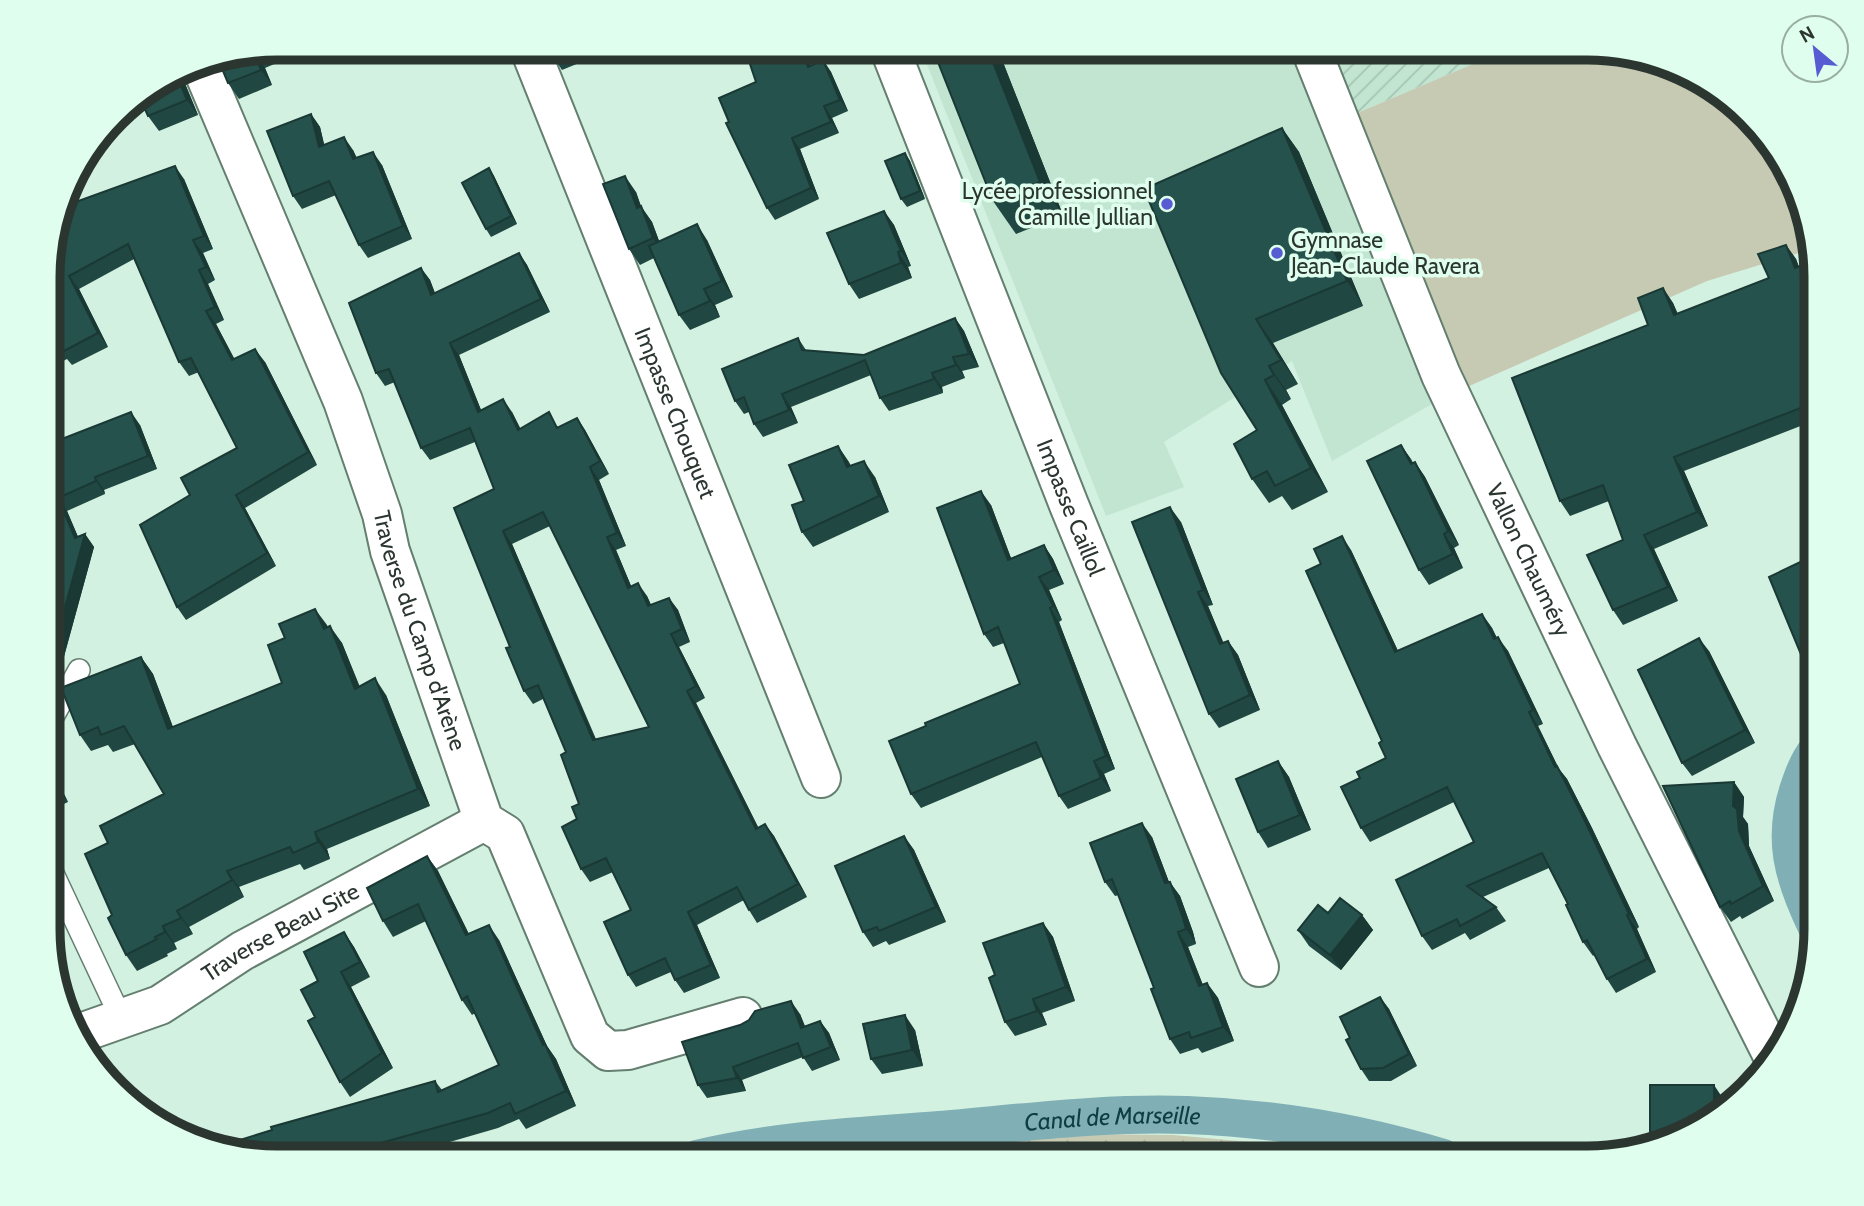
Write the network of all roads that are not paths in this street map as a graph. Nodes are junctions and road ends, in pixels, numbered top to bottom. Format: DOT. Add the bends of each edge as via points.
graph roads {
  1 [pos="534,60"];
  2 [pos="894,60"];
  3 [pos="1315,60"];
  4 [pos="204,72"];
  5 [pos="79,670"];
  6 [pos="60,704"];
  7 [pos="821,778"];
  8 [pos="484,821"];
  9 [pos="60,889"];
  10 [pos="1259,967"];
  11 [pos="743,1017"];
  12 [pos="121,1018"];
  13 [pos="86,1031"];
  14 [pos="1769,1048"];
  1 -- 7 [label="street, Impasse Chouquet"];
  2 -- 10 [label="street, Impasse Caillol" via="1069,505"];
  3 -- 14 [label="street, Vallon Chauméry" via="1441,375 1623,757"];
  4 -- 8 [label="street, Traverse du Camp d'Arène" via="344,401 390,551"];
  5 -- 6 [label="lane"];
  8 -- 11 [label="street, Traverse du Camp d'Arène" via="505,834 590,1036 608,1051 628,1050"];
  8 -- 12 [label="street, Traverse Beau Site" via="242,951 160,1004"];
  9 -- 12 [label="lane"];
  12 -- 13 [label="street, Traverse Beau Site"];
}
